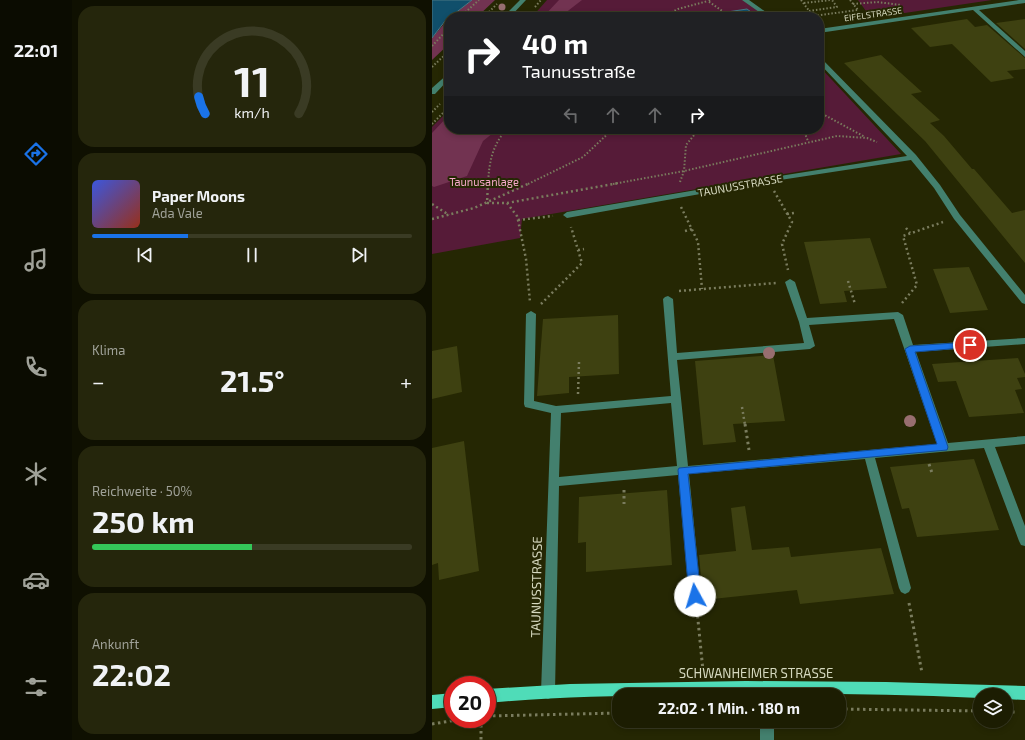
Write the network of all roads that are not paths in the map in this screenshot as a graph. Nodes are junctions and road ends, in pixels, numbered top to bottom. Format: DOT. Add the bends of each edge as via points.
graph roads {
  1 [pos="523,0"];
  2 [pos="745,0"];
  3 [pos="1025,1"];
  4 [pos="975,9"];
  5 [pos="511,12"];
  6 [pos="763,12"];
  7 [pos="824,30"];
  8 [pos="1025,55"];
  9 [pos="824,63"];
  10 [pos="444,80"];
  11 [pos="432,92"];
  12 [pos="913,157"];
  13 [pos="567,215"];
  14 [pos="790,282"];
  15 [pos="668,299"];
  16 [pos="1025,301"];
  17 [pos="531,314"];
  18 [pos="804,322"];
  19 [pos="1025,341"];
  20 [pos="910,349"];
  21 [pos="672,357"];
  22 [pos="675,399"];
  23 [pos="556,410"];
  24 [pos="1025,440"];
  25 [pos="988,444"];
  26 [pos="944,447"];
  27 [pos="869,454"];
  28 [pos="683,470"];
  29 [pos="552,482"];
  30 [pos="1025,541"];
  31 [pos="905,588"];
  32 [pos="695,596"];
  33 [pos="674,688"];
  34 [pos="720,688"];
  35 [pos="612,690"];
  36 [pos="846,690"];
  37 [pos="548,692"];
  38 [pos="1025,693"];
  39 [pos="496,695"];
  40 [pos="444,701"];
  41 [pos="432,702"];
  42 [pos="767,728"];
  43 [pos="767,740"];
  1 -- 5 [label="street"];
  2 -- 6 [label="street"];
  3 -- 4 [label="street, EIFELSTRASSE"];
  4 -- 7 [label="street, EIFELSTRASSE"];
  4 -- 8 [label="street"];
  9 -- 12 [label="street"];
  10 -- 11 [label="street"];
  12 -- 13 [label="street, TAUNUSSTRASSE"];
  12 -- 16 [label="street" via="957,217"];
  14 -- 18 [label="street"];
  15 -- 21 [label="street"];
  17 -- 23 [label="street" via="529,404"];
  18 -- 20 [label="street" via="898,315"];
  18 -- 21 [label="street" via="810,346"];
  19 -- 20 [label="street"];
  20 -- 26 [label="street"];
  21 -- 22 [label="street"];
  22 -- 23 [label="street"];
  22 -- 28 [label="street"];
  23 -- 29 [label="street, TAUNUSSTRASSE"];
  24 -- 25 [label="street"];
  25 -- 26 [label="street"];
  25 -- 30 [label="street"];
  26 -- 27 [label="street"];
  27 -- 28 [label="street"];
  27 -- 31 [label="street"];
  28 -- 29 [label="street"];
  28 -- 32 [label="street"];
  29 -- 37 [label="street, TAUNUSSTRASSE"];
  33 -- 34 [label="main road, SCHWANHEIMER STRASSE"];
  35 -- 37 [label="main road, SCHWANHEIMER STRASSE"];
  36 -- 38 [label="main road, SCHWANHEIMER STRASSE" via="926,689"];
  37 -- 39 [label="main road, SCHWANHEIMER STRASSE"];
  40 -- 41 [label="main road"];
  42 -- 43 [label="street"];
}
